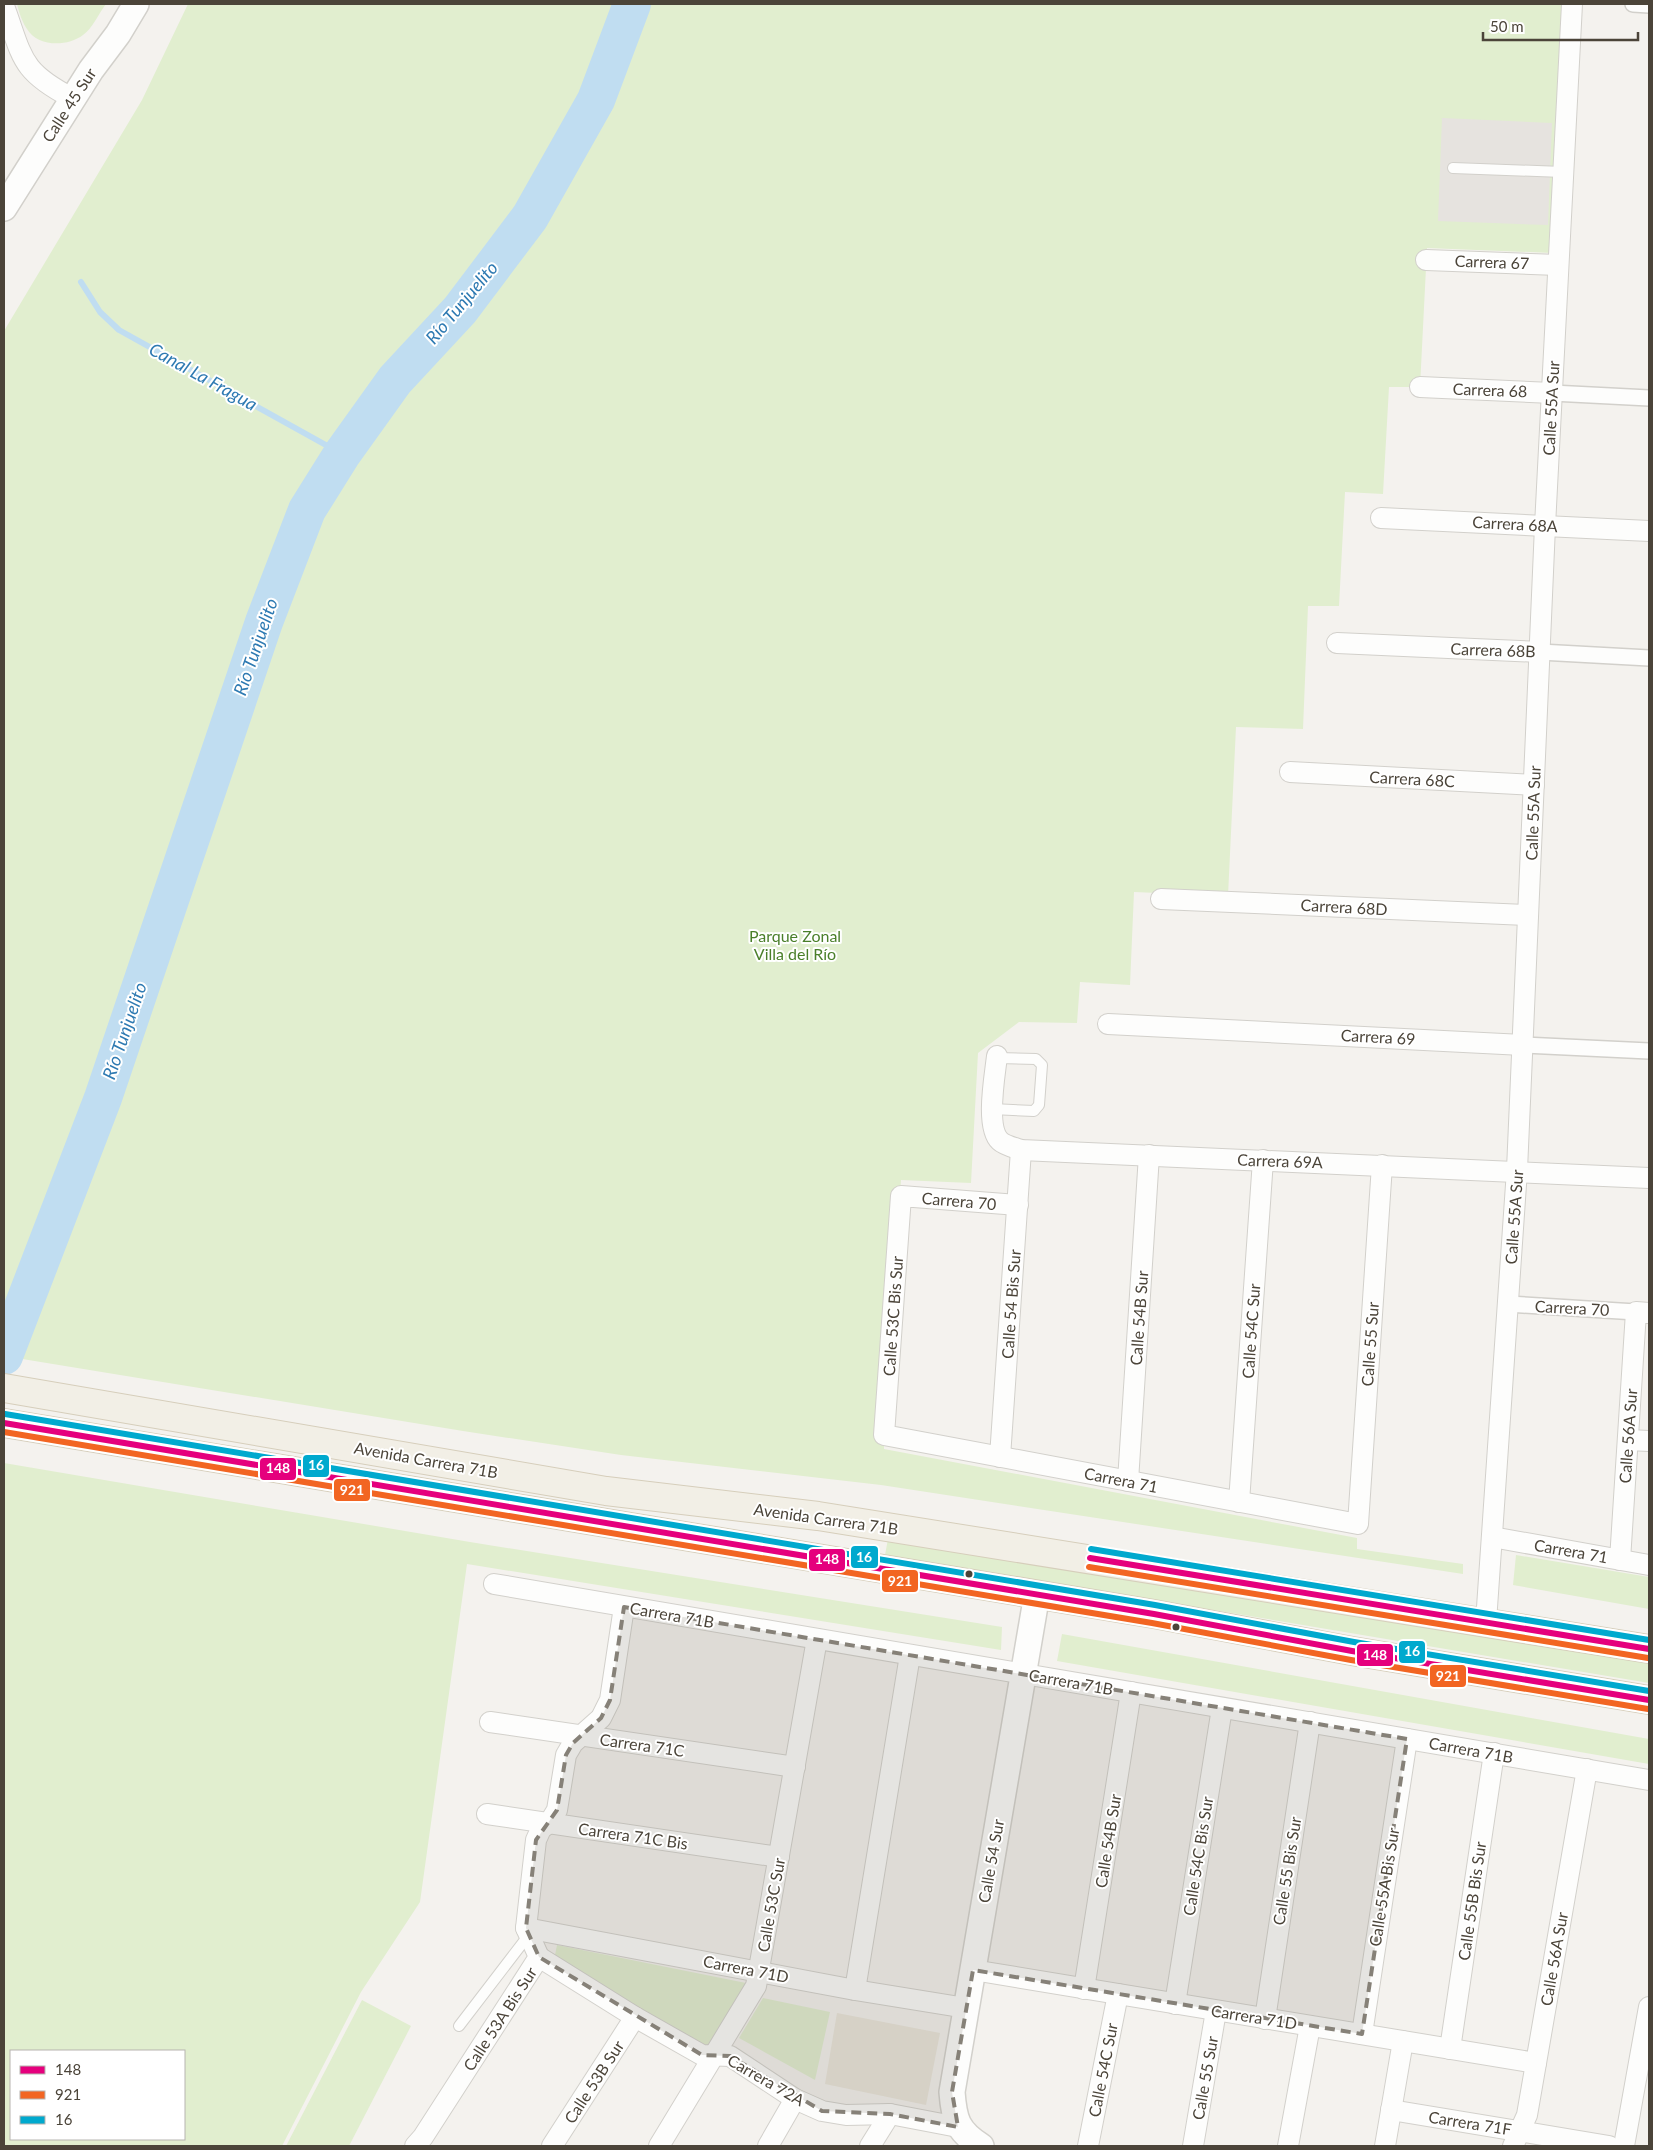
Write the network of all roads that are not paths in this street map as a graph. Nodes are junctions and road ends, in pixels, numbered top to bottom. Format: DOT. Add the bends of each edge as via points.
graph roads {
  1 [pos="136,4"];
  2 [pos="1572,4"];
  3 [pos="1633,4"];
  4 [pos="1649,5"];
  5 [pos="4,6"];
  6 [pos="72,98"];
  7 [pos="1453,168"];
  8 [pos="1563,172"];
  9 [pos="4,208"];
  10 [pos="1426,260"];
  11 [pos="1558,265"];
  12 [pos="1420,387"];
  13 [pos="1552,393"];
  14 [pos="1649,398"];
  15 [pos="1381,518"];
  16 [pos="1545,526"];
  17 [pos="1649,531"];
  18 [pos="1338,643"];
  19 [pos="1540,652"];
  20 [pos="1649,658"];
  21 [pos="1290,772"];
  22 [pos="1534,785"];
  23 [pos="1161,899"];
  24 [pos="1528,915"];
  25 [pos="1108,1024"];
  26 [pos="1523,1045"];
  27 [pos="1649,1051"];
  28 [pos="997,1057"];
  29 [pos="992,1109"];
  30 [pos="1021,1150"];
  31 [pos="1149,1155"];
  32 [pos="1263,1160"];
  33 [pos="1382,1165"];
  34 [pos="1517,1170"];
  35 [pos="1649,1178"];
  36 [pos="901,1196"];
  37 [pos="1018,1205"];
  38 [pos="1508,1304"];
  39 [pos="1643,1312"];
  40 [pos="4,1388"];
  41 [pos="4,1423"];
  42 [pos="884,1436"];
  43 [pos="1628,1440"];
  44 [pos="1649,1441"];
  45 [pos="1000,1457"];
  46 [pos="1128,1481"];
  47 [pos="1239,1502"];
  48 [pos="1358,1524"];
  49 [pos="1492,1537"];
  50 [pos="1620,1560"];
  51 [pos="1649,1565"];
  52 [pos="494,1584"];
  53 [pos="1037,1594"];
  54 [pos="624,1606"];
  55 [pos="1486,1622"];
  56 [pos="817,1639"];
  57 [pos="1649,1649"];
  58 [pos="910,1655"];
  59 [pos="1023,1674"];
  60 [pos="1131,1692"];
  61 [pos="1649,1700"];
  62 [pos="1222,1708"];
  63 [pos="490,1722"];
  64 [pos="1310,1722"];
  65 [pos="583,1736"];
  66 [pos="1407,1739"];
  67 [pos="1494,1753"];
  68 [pos="795,1767"];
  69 [pos="1587,1769"];
  70 [pos="1649,1780"];
  71 [pos="487,1814"];
  72 [pos="549,1823"];
  73 [pos="779,1857"];
  74 [pos="527,1932"];
  75 [pos="539,1957"];
  76 [pos="972,1970"];
  77 [pos="759,1972"];
  78 [pos="1084,1989"];
  79 [pos="855,1990"];
  80 [pos="1118,1994"];
  81 [pos="1175,2004"];
  82 [pos="1649,2007"];
  83 [pos="966,2008"];
  84 [pos="1216,2011"];
  85 [pos="635,2017"];
  86 [pos="1265,2019"];
  87 [pos="459,2026"];
  88 [pos="1310,2026"];
  89 [pos="1362,2034"];
  90 [pos="1403,2041"];
  91 [pos="1450,2049"];
  92 [pos="714,2057"];
  93 [pos="1536,2063"];
  94 [pos="795,2099"];
  95 [pos="1391,2110"];
  96 [pos="890,2114"];
  97 [pos="958,2127"];
  98 [pos="1517,2139"];
  99 [pos="415,2146"];
  100 [pos="552,2146"];
  101 [pos="659,2146"];
  102 [pos="768,2146"];
  103 [pos="870,2146"];
  104 [pos="981,2146"];
  105 [pos="1088,2146"];
  106 [pos="1193,2146"];
  107 [pos="1288,2146"];
  108 [pos="1385,2146"];
  109 [pos="1609,2146"];
  110 [pos="1624,2146"];
  1 -- 6 [label="street, Calle 45 Sur"];
  2 -- 8 [label="street, Calle 55A Sur"];
  3 -- 4 [label="street"];
  5 -- 6 [label="street" via="21,56 30,70 47,85"];
  6 -- 9 [label="street, Calle 45 Sur"];
  7 -- 8 [label="lane"];
  8 -- 11 [label="street, Calle 55A Sur"];
  10 -- 11 [label="street, Carrera 67"];
  11 -- 13 [label="street, Calle 55A Sur"];
  12 -- 13 [label="street, Carrera 68"];
  13 -- 14 [label="street, Carrera 68"];
  13 -- 16 [label="street, Calle 55A Sur"];
  15 -- 16 [label="street, Carrera 68A"];
  16 -- 17 [label="street, Carrera 68A"];
  16 -- 19 [label="street, Calle 55A Sur"];
  18 -- 19 [label="street, Carrera 68B"];
  19 -- 20 [label="street, Carrera 68B"];
  19 -- 22 [label="street, Calle 55A Sur"];
  21 -- 22 [label="street, Carrera 68C"];
  22 -- 24 [label="street, Calle 55A Sur"];
  23 -- 24 [label="street, Carrera 68D"];
  24 -- 26 [label="street, Calle 55A Sur"];
  25 -- 26 [label="street, Carrera 69"];
  26 -- 27 [label="street, Carrera 69"];
  26 -- 34 [label="street, Calle 55A Sur"];
  28 -- 29 [label="street, Carrera 69A"];
  28 -- 29 [label="lane" via="1040,1061 1039,1105 1034,1110"];
  29 -- 30 [label="street, Carrera 69A" via="993,1131 1000,1141"];
  30 -- 31 [label="street, Carrera 69A"];
  30 -- 37 [label="street, Calle 54 Bis Sur"];
  31 -- 32 [label="street, Carrera 69A"];
  31 -- 46 [label="street, Calle 54B Sur"];
  32 -- 33 [label="street, Carrera 69A"];
  32 -- 47 [label="street, Calle 54C Sur"];
  33 -- 34 [label="street, Carrera 69A"];
  33 -- 48 [label="street, Calle 55 Sur"];
  34 -- 35 [label="street, Carrera 69A"];
  34 -- 38 [label="street, Calle 55A Sur"];
  36 -- 37 [label="street, Carrera 70"];
  36 -- 42 [label="street, Calle 53C Bis Sur"];
  37 -- 45 [label="street, Calle 54 Bis Sur"];
  38 -- 39 [label="street, Carrera 70"];
  38 -- 49 [label="street, Calle 55A Sur"];
  39 -- 43 [label="street, Calle 56A Sur"];
  40 -- 55 [label="main road, Avenida Carrera 71B" via="606,1491 818,1516"];
  41 -- 53 [label="main road, Avenida Carrera 71B"];
  42 -- 45 [label="street, Carrera 71"];
  43 -- 44 [label="street"];
  43 -- 50 [label="street, Calle 56A Sur"];
  45 -- 46 [label="street, Carrera 71"];
  46 -- 47 [label="street, Carrera 71"];
  47 -- 48 [label="street, Carrera 71"];
  49 -- 50 [label="street, Carrera 71"];
  49 -- 55 [label="street, Calle 55A Sur"];
  50 -- 51 [label="street, Carrera 71"];
  52 -- 54 [label="street, Carrera 71B"];
  53 -- 59 [label="street, Calle 54 Sur"];
  53 -- 61 [label="main road, Avenida Carrera 71B"];
  54 -- 56 [label="street, Carrera 71B"];
  54 -- 65 [label="street" via="610,1700 601,1718"];
  55 -- 57 [label="main road, Avenida Carrera 71B"];
  56 -- 58 [label="street, Carrera 71B"];
  56 -- 68 [label="street, Calle 53C Sur"];
  58 -- 59 [label="street, Carrera 71B"];
  58 -- 79 [label="street"];
  59 -- 60 [label="street, Carrera 71B"];
  59 -- 76 [label="street, Calle 54 Sur"];
  60 -- 62 [label="street, Carrera 71B"];
  60 -- 78 [label="street, Calle 54B Sur"];
  62 -- 64 [label="street, Carrera 71B"];
  62 -- 81 [label="street, Calle 54C Bis Sur"];
  63 -- 65 [label="street, Carrera 71C"];
  64 -- 66 [label="street, Carrera 71B"];
  64 -- 86 [label="street, Calle 55 Bis Sur"];
  65 -- 68 [label="street, Carrera 71C"];
  65 -- 72 [label="street" via="573,1743 566,1755 557,1810"];
  66 -- 67 [label="street, Carrera 71B"];
  66 -- 89 [label="street, Calle 55A Bis Sur"];
  67 -- 69 [label="street, Carrera 71B"];
  67 -- 91 [label="street, Calle 55B Bis Sur"];
  68 -- 73 [label="street, Calle 53C Sur"];
  69 -- 70 [label="street, Carrera 71B"];
  69 -- 93 [label="street, Calle 56A Sur"];
  71 -- 72 [label="street, Carrera 71C Bis"];
  72 -- 73 [label="street, Carrera 71C Bis"];
  72 -- 74 [label="street" via="541,1829 536,1840"];
  73 -- 77 [label="street, Calle 53C Sur"];
  74 -- 75 [label="street, Calle 53A Bis Sur"];
  74 -- 77 [label="street, Carrera 71D"];
  74 -- 87 [label="lane"];
  75 -- 85 [label="street, Carrera 72A"];
  75 -- 99 [label="street, Calle 53A Bis Sur"];
  76 -- 78 [label="street, Carrera 71D"];
  76 -- 83 [label="street, Calle 54 Sur"];
  77 -- 79 [label="street, Carrera 71D"];
  77 -- 92 [label="street, Calle 53C Sur" via="756,1986"];
  78 -- 80 [label="street, Carrera 71D"];
  79 -- 83 [label="street, Carrera 71D"];
  80 -- 81 [label="street, Carrera 71D"];
  80 -- 105 [label="street, Calle 54C Sur"];
  81 -- 84 [label="street, Carrera 71D"];
  82 -- 110 [label="street"];
  83 -- 97 [label="street, Calle 54 Sur" via="952,2092"];
  84 -- 86 [label="street, Carrera 71D"];
  84 -- 106 [label="street, Calle 55 Sur"];
  85 -- 92 [label="street, Carrera 72A" via="702,2055"];
  85 -- 100 [label="street, Calle 53B Sur"];
  86 -- 88 [label="street, Carrera 71D"];
  88 -- 89 [label="street, Carrera 71D"];
  88 -- 107 [label="street"];
  89 -- 90 [label="street, Carrera 71D"];
  90 -- 91 [label="street, Carrera 71D"];
  90 -- 95 [label="street"];
  91 -- 93 [label="street, Carrera 71D"];
  92 -- 94 [label="street, Carrera 72A" via="730,2056"];
  92 -- 101 [label="street, Calle 53C Sur"];
  93 -- 98 [label="street, Calle 56A Sur" via="1527,2115"];
  94 -- 96 [label="street, Carrera 72A" via="822,2111 846,2115"];
  94 -- 102 [label="street"];
  95 -- 98 [label="street, Carrera 71F"];
  95 -- 108 [label="street"];
  96 -- 97 [label="street, Carrera 72A"];
  96 -- 103 [label="street"];
  97 -- 104 [label="street"];
  98 -- 109 [label="street, Carrera 71F"];
}
